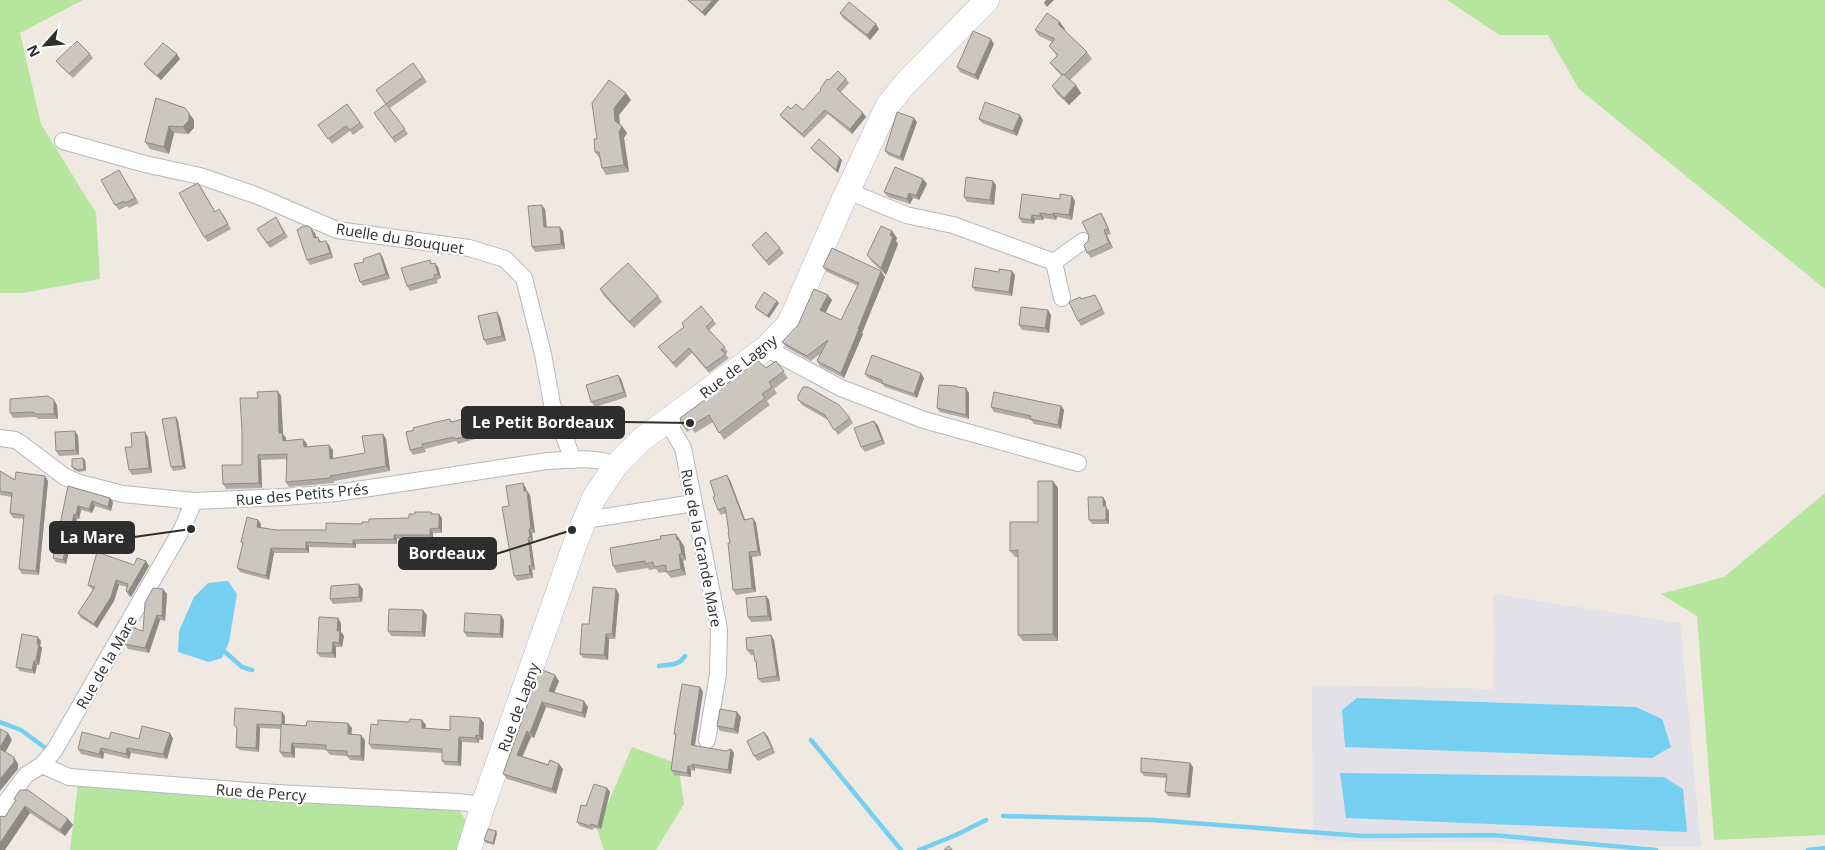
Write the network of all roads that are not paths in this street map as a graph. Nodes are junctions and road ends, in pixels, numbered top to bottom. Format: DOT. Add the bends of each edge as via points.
graph roads {
  1 [pos="987,0"];
  2 [pos="62,141"];
  3 [pos="848,191"];
  4 [pos="1084,241"];
  5 [pos="1054,262"];
  6 [pos="1062,298"];
  7 [pos="766,348"];
  8 [pos="667,421"];
  9 [pos="0,438"];
  10 [pos="573,460"];
  11 [pos="1078,463"];
  12 [pos="616,465"];
  13 [pos="194,501"];
  14 [pos="694,502"];
  15 [pos="584,520"];
  16 [pos="707,740"];
  17 [pos="42,765"];
  18 [pos="483,805"];
  19 [pos="0,810"];
  20 [pos="469,850"];
  1 -- 3 [label="main road, Rue de Lagny" via="888,105"];
  2 -- 10 [label="street, Ruelle du Bouquet" via="200,176 258,196 337,230 469,248 505,259 524,278 552,404"];
  3 -- 5 [label="street" via="906,215 953,225"];
  3 -- 7 [label="main road, Rue de Lagny" via="789,324"];
  4 -- 5 [label="street"];
  5 -- 6 [label="street"];
  7 -- 8 [label="main road, Rue de Lagny"];
  7 -- 11 [label="street" via="841,388 924,420"];
  8 -- 12 [label="main road, Rue de Lagny" via="641,440"];
  8 -- 14 [label="street, Rue de la Grande Mare" via="683,448"];
  9 -- 13 [label="street, Rue des Petits Prés" via="15,440 65,477 80,483 123,494"];
  10 -- 12 [label="street, Rue des Petits Prés" via="606,461"];
  10 -- 13 [label="street, Rue des Petits Prés" via="547,461 337,493"];
  12 -- 15 [label="main road, Rue de Lagny"];
  13 -- 17 [label="street, Rue de la Mare" via="182,529 54,751"];
  14 -- 15 [label="street"];
  14 -- 16 [label="street, Rue de la Grande Mare" via="719,629 718,674"];
  15 -- 18 [label="main road, Rue de Lagny"];
  17 -- 18 [label="street, Rue de Percy" via="69,777 276,794"];
  17 -- 19 [label="street, Rue de la Mare" via="26,775"];
  18 -- 20 [label="main road, Rue de Lagny"];
}
